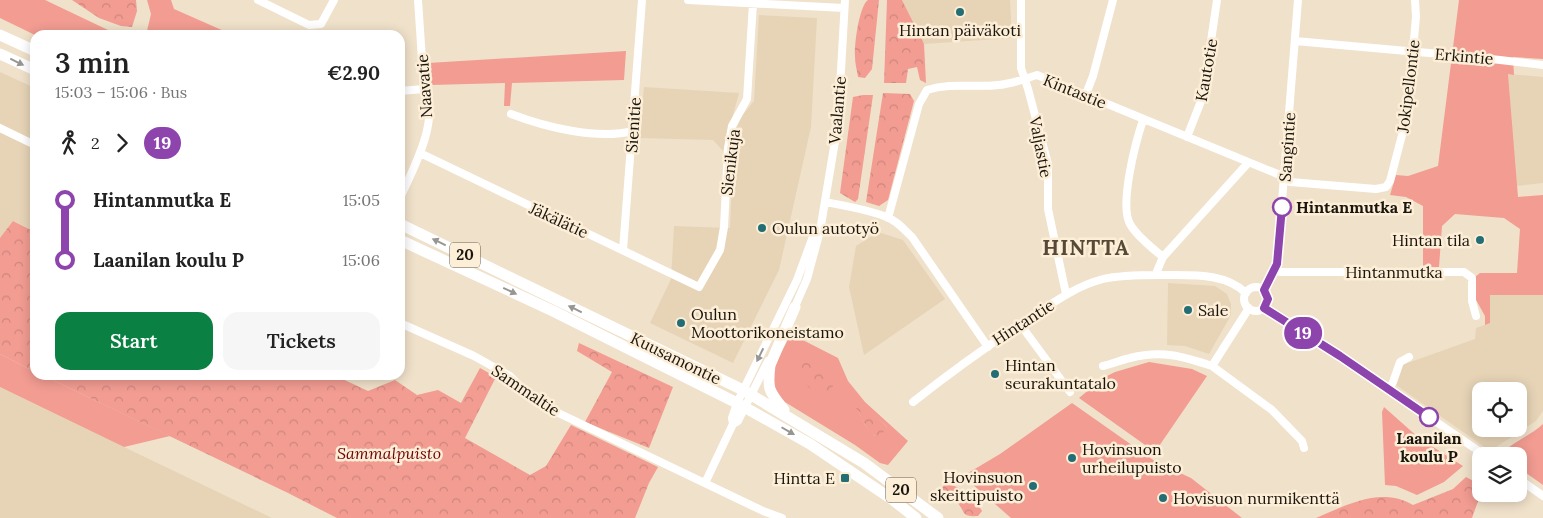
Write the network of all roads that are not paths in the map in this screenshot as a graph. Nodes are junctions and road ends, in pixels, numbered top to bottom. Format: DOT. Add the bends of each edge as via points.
graph roads {
  1 [pos="258,0"];
  2 [pos="334,0"];
  3 [pos="418,0"];
  4 [pos="642,0"];
  5 [pos="688,0"];
  6 [pos="1020,0"];
  7 [pos="1113,0"];
  8 [pos="1217,0"];
  9 [pos="1298,0"];
  10 [pos="1414,0"];
  11 [pos="736,1"];
  12 [pos="753,3"];
  13 [pos="844,4"];
  14 [pos="0,34"];
  15 [pos="1295,41"];
  16 [pos="30,49"];
  17 [pos="1414,52"];
  18 [pos="0,54"];
  19 [pos="1543,65"];
  20 [pos="30,68"];
  21 [pos="1024,79"];
  22 [pos="424,89"];
  23 [pos="405,91"];
  24 [pos="1086,94"];
  25 [pos="511,114"];
  26 [pos="1143,120"];
  27 [pos="0,128"];
  28 [pos="633,131"];
  29 [pos="1187,137"];
  30 [pos="30,143"];
  31 [pos="420,153"];
  32 [pos="1248,163"];
  33 [pos="1285,178"];
  34 [pos="405,187"];
  35 [pos="825,202"];
  36 [pos="822,218"];
  37 [pos="888,218"];
  38 [pos="405,226"];
  39 [pos="405,242"];
  40 [pos="623,250"];
  41 [pos="1163,257"];
  42 [pos="1275,271"];
  43 [pos="1158,275"];
  44 [pos="699,287"];
  45 [pos="1264,290"];
  46 [pos="1246,293"];
  47 [pos="1066,294"];
  48 [pos="795,308"];
  49 [pos="1249,308"];
  50 [pos="1264,308"];
  51 [pos="1476,316"];
  52 [pos="1020,324"];
  53 [pos="405,325"];
  54 [pos="988,346"];
  55 [pos="1410,357"];
  56 [pos="1103,366"];
  57 [pos="1212,366"];
  58 [pos="1389,390"];
  59 [pos="1070,392"];
  60 [pos="748,393"];
  61 [pos="913,402"];
  62 [pos="741,405"];
  63 [pos="790,417"];
  64 [pos="1473,447"];
  65 [pos="1304,448"];
  66 [pos="705,483"];
  67 [pos="1527,485"];
  68 [pos="1543,496"];
  69 [pos="762,515"];
  70 [pos="782,518"];
  71 [pos="916,518"];
  72 [pos="938,518"];
  1 -- 2 [label="street" via="314,26 321,24"];
  3 -- 22 [label="street, Naavatie"];
  4 -- 28 [label="street, Sienitie"];
  5 -- 11 [label="street"];
  6 -- 21 [label="street, Valjastie"];
  7 -- 24 [label="street"];
  8 -- 29 [label="street, Kautotie" via="1203,96"];
  9 -- 15 [label="street, Sangintie"];
  10 -- 17 [label="street, Jokipellontie"];
  11 -- 12 [label="street"];
  12 -- 13 [label="street"];
  12 -- 44 [label="street, Sienikuja" via="747,99 732,126 728,148 720,250"];
  13 -- 35 [label="street, Vaalantie" via="838,123"];
  14 -- 16 [label="highway"];
  15 -- 17 [label="street, Erkintie"];
  15 -- 33 [label="street, Sangintie"];
  17 -- 19 [label="street, Erkintie"];
  17 -- 33 [label="street, Jokipellontie" via="1407,116 1386,187 1376,189 1290,182"];
  18 -- 20 [label="highway, one-way"];
  21 -- 24 [label="street, Kintastie" via="1036,75"];
  21 -- 37 [label="street, Kintastie" via="996,86 970,84 928,90 919,104"];
  21 -- 47 [label="street, Valjastie" via="1048,164 1048,209"];
  22 -- 23 [label="street"];
  22 -- 31 [label="street, Naavatie" via="429,111"];
  24 -- 26 [label="street, Kintastie"];
  25 -- 28 [label="street" via="562,130 595,133"];
  26 -- 29 [label="street, Kintastie"];
  26 -- 41 [label="street" via="1134,148 1127,214 1130,224"];
  27 -- 30 [label="street"];
  28 -- 40 [label="street, Sienitie"];
  29 -- 32 [label="street, Kintastie"];
  31 -- 34 [label="street, Naavatie"];
  31 -- 40 [label="street, Jäkälätie"];
  32 -- 33 [label="street, Kintastie"];
  32 -- 41 [label="street"];
  33 -- 42 [label="street, Sangintie"];
  35 -- 36 [label="street, Vaalantie"];
  35 -- 37 [label="street, Hintantie"];
  36 -- 48 [label="street, Vaalantie"];
  36 -- 60 [label="street, Vaalantie, one-way"];
  37 -- 54 [label="street, Hintantie" via="912,237"];
  60 -- 38 [label="highway, Kuusamontie / 20, one-way"];
  39 -- 62 [label="highway, Kuusamontie / 20, one-way" via="553,311"];
  40 -- 44 [label="street, Jäkälätie"];
  41 -- 43 [label="street"];
  42 -- 45 [label="street, Sangintie"];
  42 -- 51 [label="street, Hintanmutka" via="1464,272 1472,278"];
  43 -- 46 [label="street, Hintantie" via="1222,278"];
  43 -- 47 [label="street, Hintantie" via="1105,279"];
  45 -- 46 [label="street" via="1254,288"];
  45 -- 50 [label="street" via="1268,299"];
  46 -- 49 [label="street" via="1245,301"];
  47 -- 52 [label="street, Hintantie"];
  48 -- 60 [label="street, Vaalantie"];
  48 -- 63 [label="highway" via="769,374 771,394"];
  49 -- 50 [label="street" via="1257,311"];
  49 -- 57 [label="street"];
  50 -- 58 [label="street"];
  52 -- 54 [label="street, Hintantie"];
  52 -- 59 [label="street"];
  53 -- 66 [label="street, Sammaltie" via="510,376 550,409"];
  54 -- 61 [label="street"];
  55 -- 58 [label="street" via="1400,362"];
  56 -- 57 [label="street" via="1146,354 1173,354"];
  57 -- 65 [label="street" via="1272,410 1302,441"];
  58 -- 64 [label="street"];
  60 -- 62 [label="street, Vaalantie"];
  60 -- 63 [label="highway, Kuusamontie / 20"];
  62 -- 66 [label="street" via="732,418 733,424"];
  62 -- 71 [label="highway, Kuusamontie / 20, one-way" via="810,444"];
  63 -- 72 [label="highway, Kuusamontie / 20" via="864,463"];
  66 -- 69 [label="street, Sammaltie"];
  67 -- 68 [label="street"];
  69 -- 70 [label="street, Sammaltie"];
}
